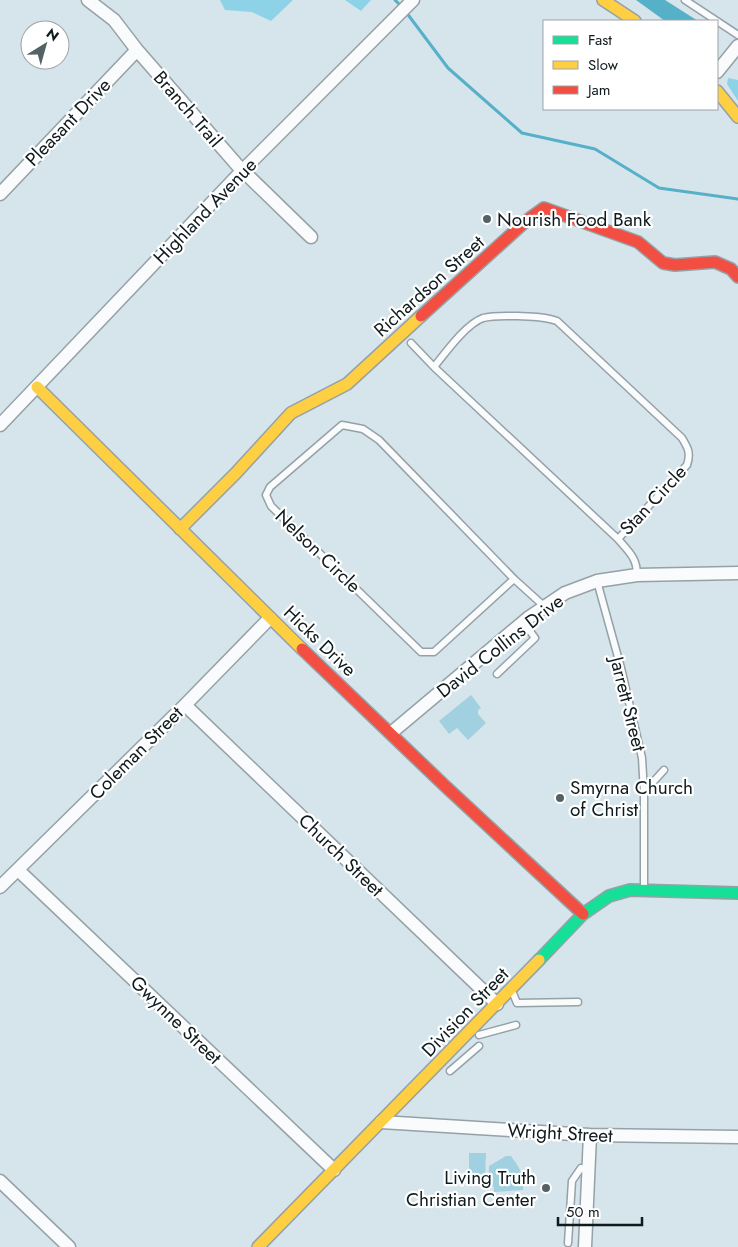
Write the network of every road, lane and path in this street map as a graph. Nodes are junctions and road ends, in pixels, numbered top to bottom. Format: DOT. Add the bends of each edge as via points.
graph roads {
  1 [pos="88,0"];
  2 [pos="413,0"];
  3 [pos="603,0"];
  4 [pos="685,0"];
  5 [pos="633,20"];
  6 [pos="715,20"];
  7 [pos="718,22"];
  8 [pos="738,35"];
  9 [pos="738,46"];
  10 [pos="137,50"];
  11 [pos="718,71"];
  12 [pos="718,92"];
  13 [pos="738,117"];
  14 [pos="243,170"];
  15 [pos="0,194"];
  16 [pos="311,237"];
  17 [pos="738,277"];
  18 [pos="411,343"];
  19 [pos="434,366"];
  20 [pos="37,387"];
  21 [pos="0,425"];
  22 [pos="180,529"];
  23 [pos="618,539"];
  24 [pos="738,573"];
  25 [pos="636,575"];
  26 [pos="514,579"];
  27 [pos="597,581"];
  28 [pos="545,607"];
  29 [pos="270,618"];
  30 [pos="524,623"];
  31 [pos="497,674"];
  32 [pos="184,705"];
  33 [pos="391,733"];
  34 [pos="664,770"];
  35 [pos="644,792"];
  36 [pos="18,870"];
  37 [pos="0,886"];
  38 [pos="644,890"];
  39 [pos="738,893"];
  40 [pos="584,914"];
  41 [pos="511,989"];
  42 [pos="578,1002"];
  43 [pos="497,1004"];
  44 [pos="516,1025"];
  45 [pos="479,1035"];
  46 [pos="479,1046"];
  47 [pos="450,1070"];
  48 [pos="381,1122"];
  49 [pos="590,1135"];
  50 [pos="738,1137"];
  51 [pos="588,1169"];
  52 [pos="334,1170"];
  53 [pos="0,1181"];
  54 [pos="568,1244"];
  55 [pos="69,1247"];
  56 [pos="258,1247"];
  57 [pos="585,1247"];
  1 -- 10 [label="street, Branch Trail" via="114,20"];
  2 -- 14 [label="street, Highland Avenue"];
  3 -- 5 [label="street"];
  4 -- 6 [label="lane"];
  7 -- 8 [label="lane"];
  9 -- 11 [label="street"];
  10 -- 14 [label="street, Branch Trail"];
  10 -- 15 [label="street, Pleasant Drive"];
  12 -- 13 [label="street"];
  14 -- 16 [label="street, Branch Trail"];
  14 -- 20 [label="street, Highland Avenue"];
  17 -- 22 [label="street, Richardson Street" via="731,269 715,262 663,263 638,242 544,208 347,384 291,413"];
  18 -- 19 [label="lane"];
  19 -- 23 [label="lane, Stan Circle"];
  19 -- 23 [label="lane, Stan Circle" via="460,336 484,318 548,317 557,321 663,419 689,449 687,465"];
  20 -- 21 [label="street, Highland Avenue"];
  20 -- 22 [label="street, Hicks Drive"];
  22 -- 29 [label="street, Hicks Drive"];
  23 -- 25 [label="lane" via="637,564"];
  24 -- 25 [label="street, David Collins Drive"];
  25 -- 27 [label="street, David Collins Drive"];
  26 -- 26 [label="lane, Nelson Circle" via="379,440 363,428 342,425 270,486 266,495 271,506 421,652 434,652"];
  26 -- 28 [label="lane, Nelson Circle"];
  27 -- 28 [label="street, David Collins Drive" via="565,593"];
  27 -- 35 [label="lane, Jarrett Street" via="639,743"];
  28 -- 30 [label="street, David Collins Drive"];
  29 -- 32 [label="street, Coleman Street"];
  29 -- 33 [label="street, Hicks Drive"];
  30 -- 31 [label="lane" via="535,638"];
  30 -- 33 [label="street, David Collins Drive"];
  32 -- 36 [label="street, Coleman Street"];
  32 -- 43 [label="street, Church Street"];
  33 -- 40 [label="street, Hicks Drive"];
  34 -- 35 [label="lane"];
  35 -- 38 [label="lane, Jarrett Street"];
  36 -- 37 [label="street, Coleman Street"];
  36 -- 52 [label="street, Gwynne Street"];
  38 -- 39 [label="street, Division Street"];
  38 -- 40 [label="street, Division Street" via="609,896"];
  40 -- 41 [label="street, Division Street"];
  41 -- 42 [label="lane" via="517,1003"];
  41 -- 43 [label="street, Division Street"];
  43 -- 48 [label="street, Division Street"];
  44 -- 45 [label="lane"];
  46 -- 47 [label="lane"];
  48 -- 49 [label="street, Wright Street"];
  48 -- 52 [label="street, Division Street"];
  49 -- 50 [label="street, Wright Street"];
  49 -- 51 [label="street"];
  51 -- 54 [label="lane" via="581,1168 572,1181"];
  51 -- 57 [label="street"];
  52 -- 56 [label="street, Division Street"];
  53 -- 55 [label="street"];
}
